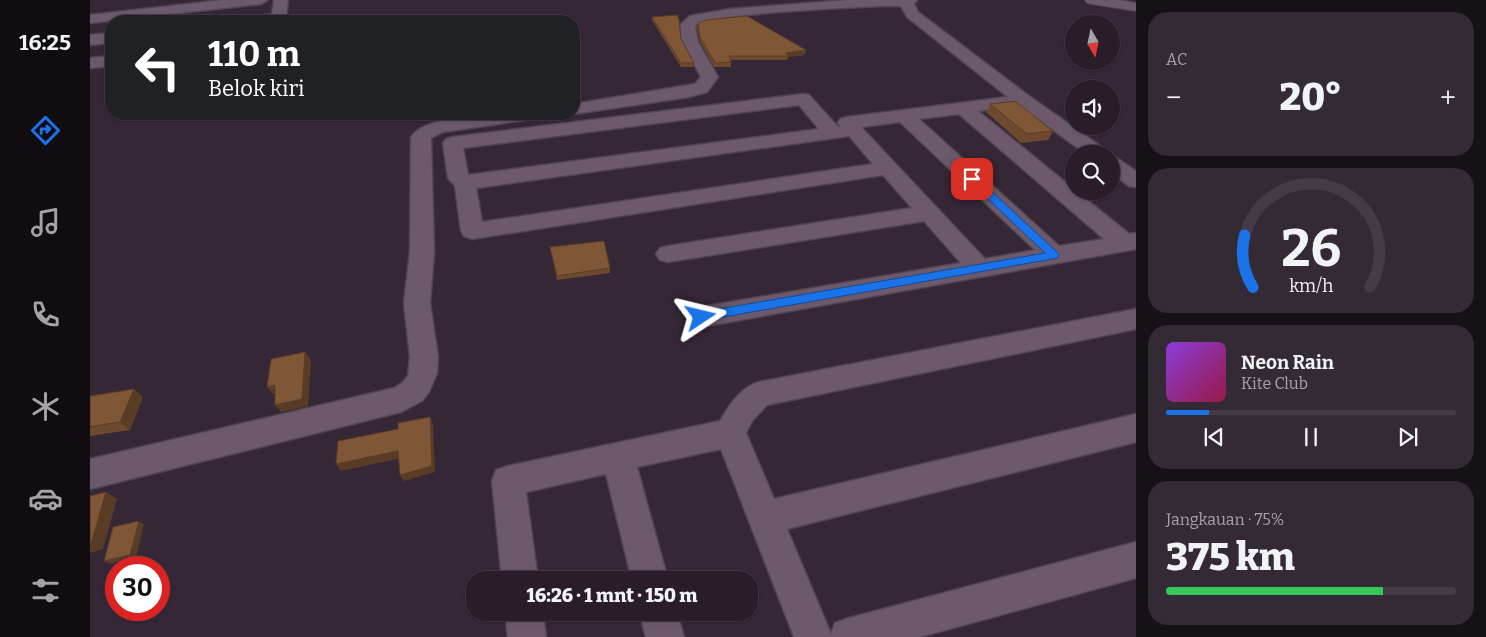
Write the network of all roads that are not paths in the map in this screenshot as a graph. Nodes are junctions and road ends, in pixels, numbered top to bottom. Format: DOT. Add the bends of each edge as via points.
graph roads {
  1 [pos="126,0"];
  2 [pos="262,0"];
  3 [pos="281,0"];
  4 [pos="1092,0"];
  5 [pos="908,1"];
  6 [pos="230,2"];
  7 [pos="175,5"];
  8 [pos="1136,7"];
  9 [pos="117,15"];
  10 [pos="121,15"];
  11 [pos="279,15"];
  12 [pos="105,17"];
  13 [pos="90,19"];
  14 [pos="105,43"];
  15 [pos="91,54"];
  16 [pos="105,59"];
  17 [pos="1023,100"];
  18 [pos="580,108"];
  19 [pos="963,108"];
  20 [pos="905,116"];
  21 [pos="489,120"];
  22 [pos="843,131"];
  23 [pos="1086,145"];
  24 [pos="1121,164"];
  25 [pos="888,168"];
  26 [pos="1136,181"];
  27 [pos="465,183"];
  28 [pos="929,213"];
  29 [pos="1130,242"];
  30 [pos="668,254"];
  31 [pos="1054,255"];
  32 [pos="979,268"];
  33 [pos="701,317"];
  34 [pos="1136,319"];
  35 [pos="1136,428"];
  36 [pos="730,434"];
  37 [pos="618,457"];
  38 [pos="90,474"];
  39 [pos="765,518"];
  40 [pos="1136,560"];
  41 [pos="519,571"];
  42 [pos="648,571"];
  43 [pos="525,621"];
  44 [pos="661,621"];
  45 [pos="527,637"];
  46 [pos="665,637"];
  47 [pos="813,637"];
  48 [pos="849,637"];
  1 -- 9 [label="street"];
  2 -- 6 [label="street"];
  3 -- 11 [label="street"];
  4 -- 8 [label="street"];
  5 -- 17 [label="street" via="912,14"];
  5 -- 18 [label="street" via="795,8 695,19 687,25 690,42 710,78 701,88"];
  6 -- 7 [label="street"];
  7 -- 10 [label="street"];
  12 -- 13 [label="street"];
  14 -- 15 [label="street"];
  15 -- 16 [label="street"];
  17 -- 19 [label="street"];
  17 -- 23 [label="street"];
  19 -- 20 [label="street"];
  19 -- 29 [label="street"];
  20 -- 22 [label="street" via="847,123"];
  20 -- 31 [label="street"];
  21 -- 38 [label="street" via="439,127 422,137 422,252 417,303 424,357 423,374 412,392 401,399"];
  22 -- 25 [label="street"];
  22 -- 27 [label="street"];
  22 -- 27 [label="street" via="803,99 454,143 458,178"];
  24 -- 26 [label="street"];
  25 -- 27 [label="street" via="472,231"];
  25 -- 28 [label="street"];
  28 -- 30 [label="street"];
  28 -- 32 [label="street"];
  29 -- 31 [label="street"];
  31 -- 32 [label="street"];
  32 -- 33 [label="street"];
  34 -- 36 [label="street" via="759,394 741,412"];
  35 -- 39 [label="street"];
  36 -- 37 [label="street"];
  36 -- 39 [label="street"];
  37 -- 41 [label="street" via="508,481"];
  37 -- 42 [label="street"];
  39 -- 47 [label="street"];
  40 -- 48 [label="street"];
  43 -- 45 [label="street"];
  44 -- 46 [label="street"];
}
